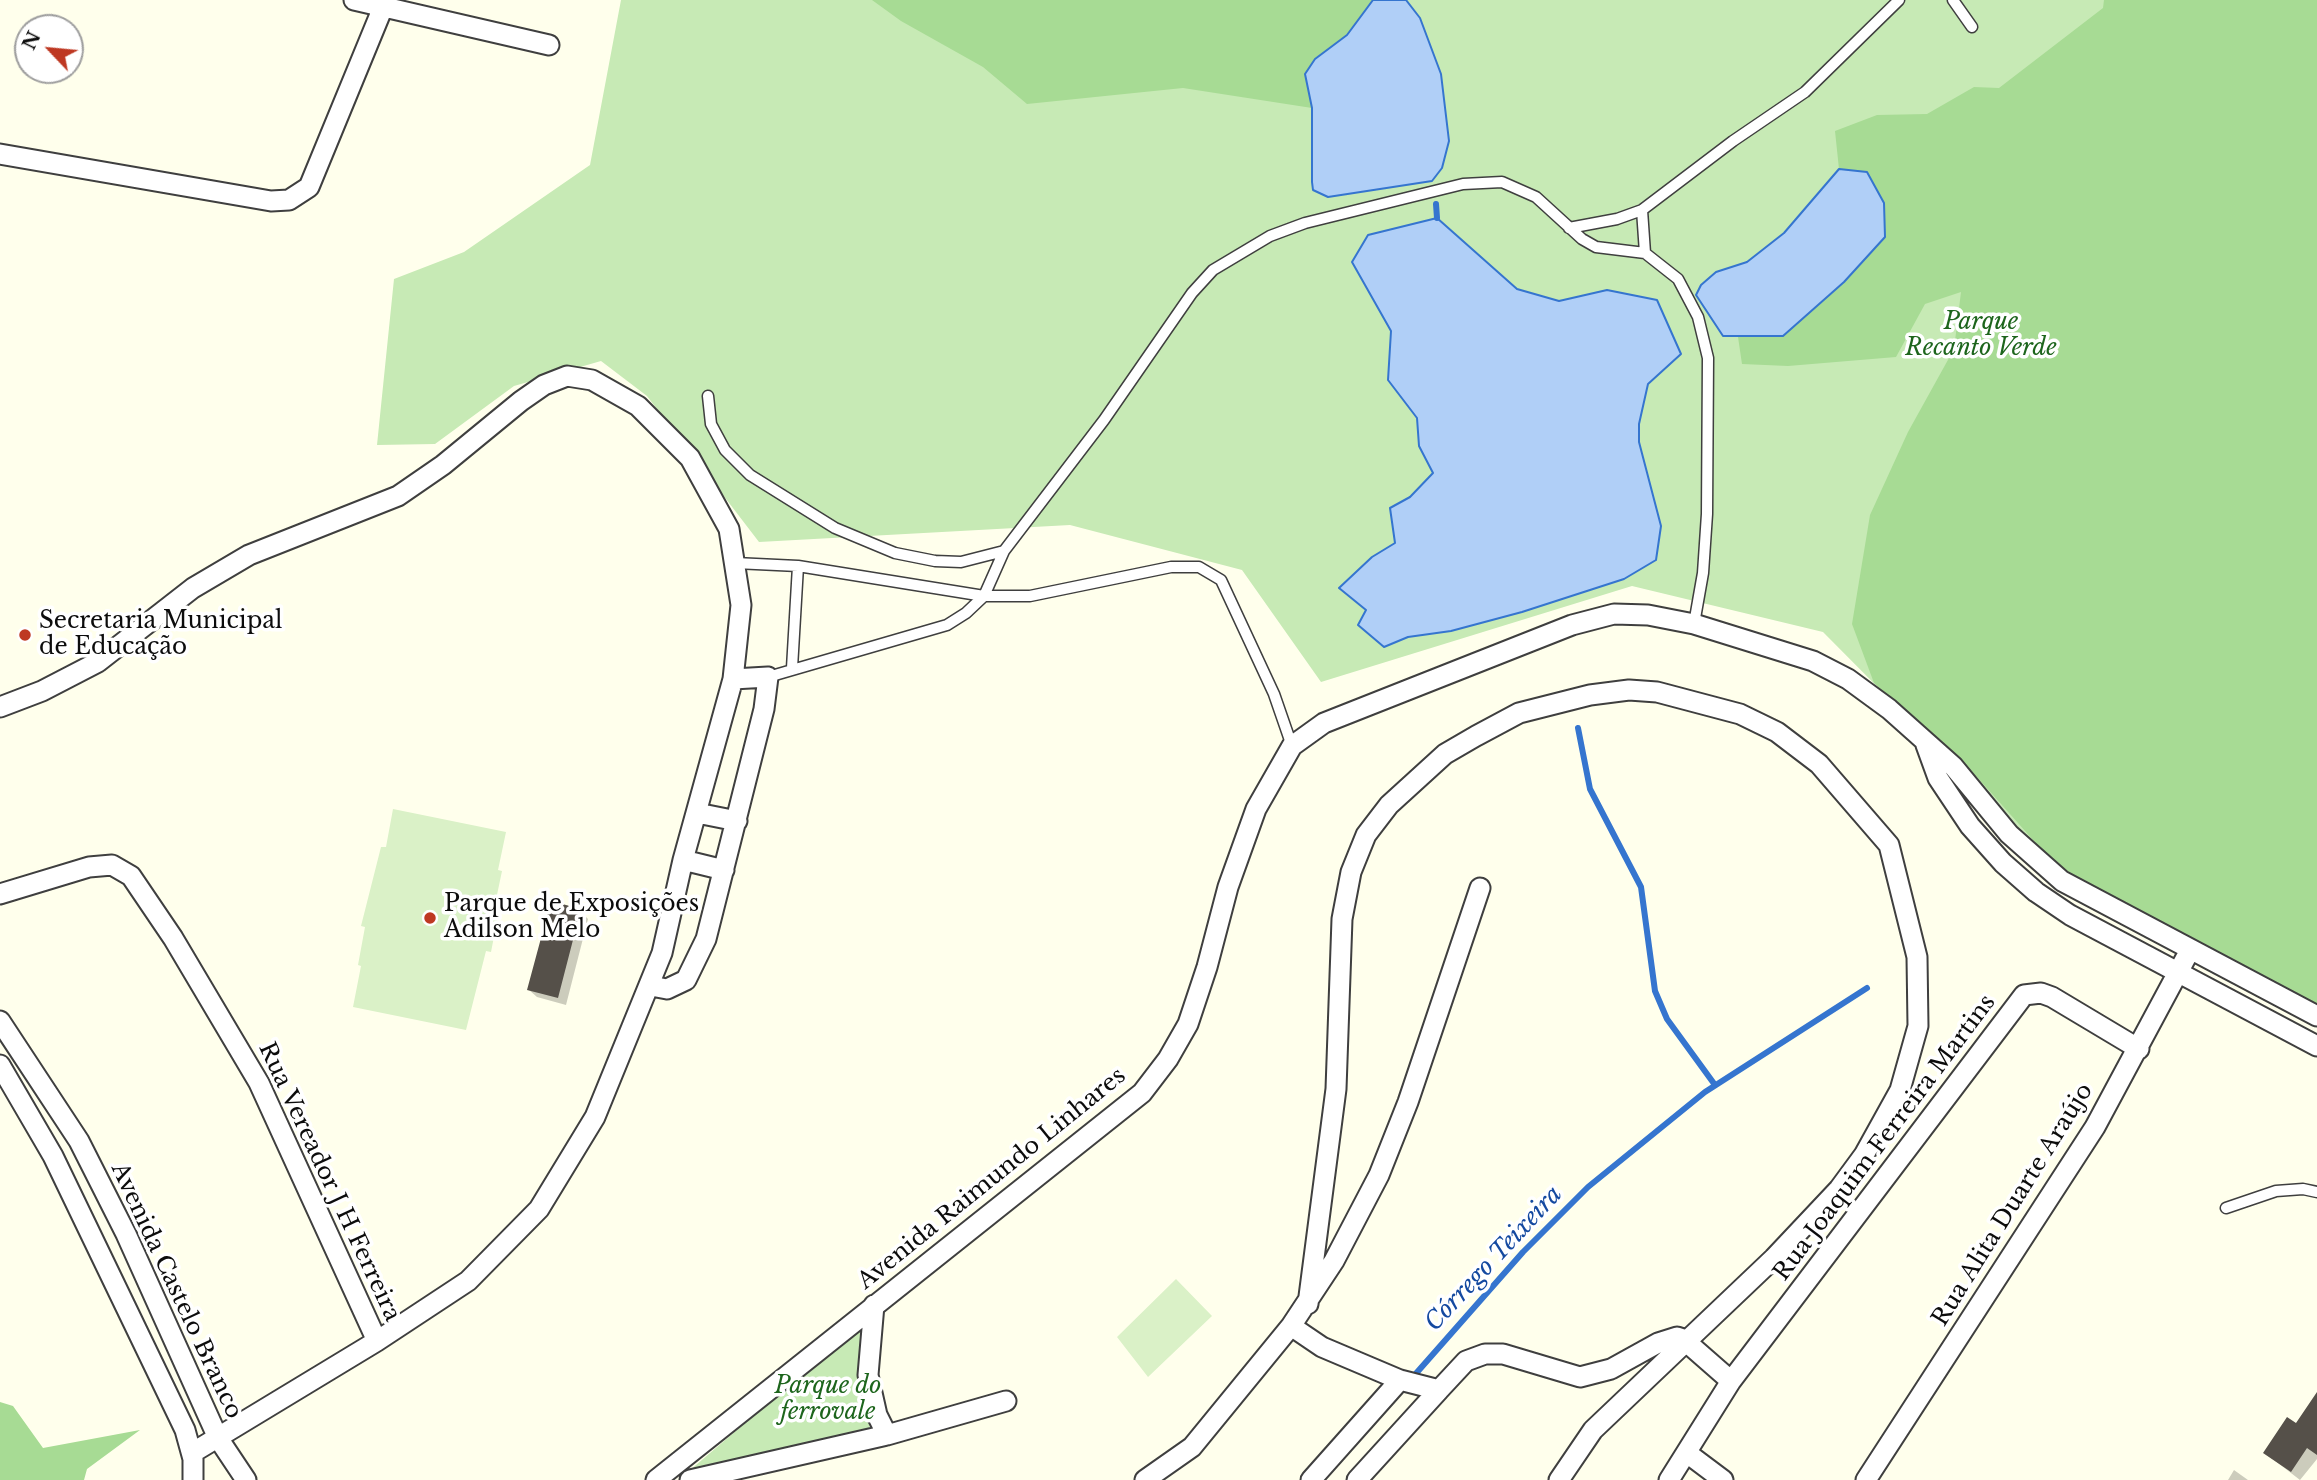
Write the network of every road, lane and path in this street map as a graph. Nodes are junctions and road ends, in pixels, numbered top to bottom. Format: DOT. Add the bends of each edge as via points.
graph roads {
  1 [pos="354,0"];
  2 [pos="1899,0"];
  3 [pos="1953,0"];
  4 [pos="385,3"];
  5 [pos="1972,27"];
  6 [pos="549,45"];
  7 [pos="0,154"];
  8 [pos="1642,209"];
  9 [pos="1569,228"];
  10 [pos="1645,253"];
  11 [pos="708,396"];
  12 [pos="1004,551"];
  13 [pos="735,563"];
  14 [pos="798,566"];
  15 [pos="984,596"];
  16 [pos="1695,624"];
  17 [pos="792,668"];
  18 [pos="768,677"];
  19 [pos="733,679"];
  20 [pos="0,707"];
  21 [pos="1926,744"];
  22 [pos="1292,746"];
  23 [pos="697,813"];
  24 [pos="737,821"];
  25 [pos="683,860"];
  26 [pos="724,870"];
  27 [pos="1480,888"];
  28 [pos="0,894"];
  29 [pos="2190,950"];
  30 [pos="2178,973"];
  31 [pos="651,986"];
  32 [pos="2317,1016"];
  33 [pos="0,1021"];
  34 [pos="2317,1045"];
  35 [pos="2138,1049"];
  36 [pos="0,1065"];
  37 [pos="2317,1192"];
  38 [pos="2226,1208"];
  39 [pos="1308,1304"];
  40 [pos="874,1305"];
  41 [pos="1291,1326"];
  42 [pos="1685,1340"];
  43 [pos="377,1341"];
  44 [pos="1400,1380"];
  45 [pos="1731,1381"];
  46 [pos="1439,1390"];
  47 [pos="1006,1401"];
  48 [pos="887,1435"];
  49 [pos="218,1438"];
  50 [pos="1687,1453"];
  51 [pos="191,1470"];
  52 [pos="246,1480"];
  53 [pos="656,1480"];
  54 [pos="690,1480"];
  55 [pos="1145,1480"];
  56 [pos="1311,1480"];
  57 [pos="1357,1480"];
  58 [pos="1559,1480"];
  59 [pos="1669,1480"];
  60 [pos="1723,1480"];
  61 [pos="1866,1480"];
  1 -- 4 [label="street"];
  2 -- 8 [label="lane" via="1805,92"];
  3 -- 5 [label="lane"];
  4 -- 6 [label="street"];
  4 -- 7 [label="street" via="309,187 289,200 271,201"];
  8 -- 9 [label="lane"];
  8 -- 10 [label="lane"];
  9 -- 10 [label="lane" via="1596,247"];
  9 -- 12 [label="lane" via="1521,187 1483,181 1305,223 1238,252 1192,293"];
  10 -- 16 [label="lane" via="1678,279 1698,317 1707,358 1707,514"];
  11 -- 12 [label="lane" via="711,424 724,450 750,475 835,528 895,553 936,561 961,562"];
  12 -- 15 [label="lane"];
  13 -- 14 [label="lane"];
  13 -- 19 [label="street" via="741,606"];
  13 -- 20 [label="street" via="729,529 690,458 638,406 592,380 568,376 521,401 398,496 249,555 193,588 97,662"];
  14 -- 15 [label="lane"];
  14 -- 17 [label="lane"];
  15 -- 17 [label="lane" via="947,625"];
  15 -- 22 [label="lane" via="1030,596 1171,567 1199,567 1221,580 1274,694"];
  16 -- 21 [label="street, Avenida Raimundo Linhares" via="1813,661 1889,709"];
  16 -- 22 [label="street, Avenida Raimundo Linhares" via="1614,614 1572,625 1324,723"];
  17 -- 18 [label="lane"];
  18 -- 19 [label="street"];
  18 -- 24 [label="street"];
  19 -- 23 [label="street"];
  21 -- 29 [label="street, Avenida Raimundo Linhares" via="1953,766 2009,834 2063,881"];
  21 -- 30 [label="street, Avenida Raimundo Linhares" via="1938,778 1970,826 2003,863 2070,915"];
  22 -- 40 [label="street, Avenida Raimundo Linhares" via="1256,809 1188,1024 1168,1059 1142,1093"];
  23 -- 24 [label="street"];
  23 -- 25 [label="street"];
  24 -- 26 [label="street"];
  25 -- 26 [label="street"];
  25 -- 31 [label="street"];
  26 -- 31 [label="street" via="706,939 686,979 667,989"];
  27 -- 39 [label="street" via="1379,1175"];
  28 -- 43 [label="street, Rua Vereador J H Ferreira" via="89,867 112,865 131,876 258,1083"];
  29 -- 30 [label="street, Rua Alita Duarte Araújo"];
  29 -- 32 [label="street, Avenida Raimundo Linhares"];
  30 -- 34 [label="street, Avenida Raimundo Linhares"];
  30 -- 35 [label="street, Rua Alita Duarte Araújo"];
  31 -- 43 [label="street" via="595,1117 539,1209 468,1281"];
  33 -- 49 [label="street, Avenida Castelo Branco" via="79,1141"];
  35 -- 45 [label="street, Rua Joaquim Ferreira Martins" via="2052,997 2024,995"];
  35 -- 61 [label="street, Rua Alita Duarte Araújo" via="2095,1127"];
  36 -- 51 [label="street, Avenida Castelo Branco" via="53,1156 179,1418"];
  37 -- 38 [label="lane" via="2276,1191"];
  39 -- 41 [label="street"];
  39 -- 42 [label="street" via="1336,1089 1342,919 1350,872 1366,835 1389,805 1445,754 1519,713 1590,695 1657,692 1741,714 1777,732 1819,764 1889,845 1917,957 1918,1026 1900,1090 1864,1155 1839,1189 1774,1258"];
  40 -- 48 [label="street" via="869,1375 877,1415"];
  40 -- 53 [label="street, Avenida Raimundo Linhares"];
  41 -- 44 [label="street" via="1322,1347"];
  41 -- 55 [label="street" via="1192,1447"];
  42 -- 45 [label="street"];
  42 -- 46 [label="street" via="1669,1338 1611,1369 1580,1377 1503,1354 1485,1354 1466,1361"];
  42 -- 58 [label="street" via="1593,1430"];
  43 -- 49 [label="street"];
  44 -- 46 [label="street"];
  44 -- 56 [label="street"];
  45 -- 50 [label="street, Rua Joaquim Ferreira Martins"];
  46 -- 57 [label="street"];
  47 -- 48 [label="street"];
  48 -- 54 [label="street"];
  49 -- 51 [label="street, Avenida Castelo Branco"];
  49 -- 52 [label="street"];
  50 -- 59 [label="street, Rua Joaquim Ferreira Martins"];
  50 -- 60 [label="street"];
}
